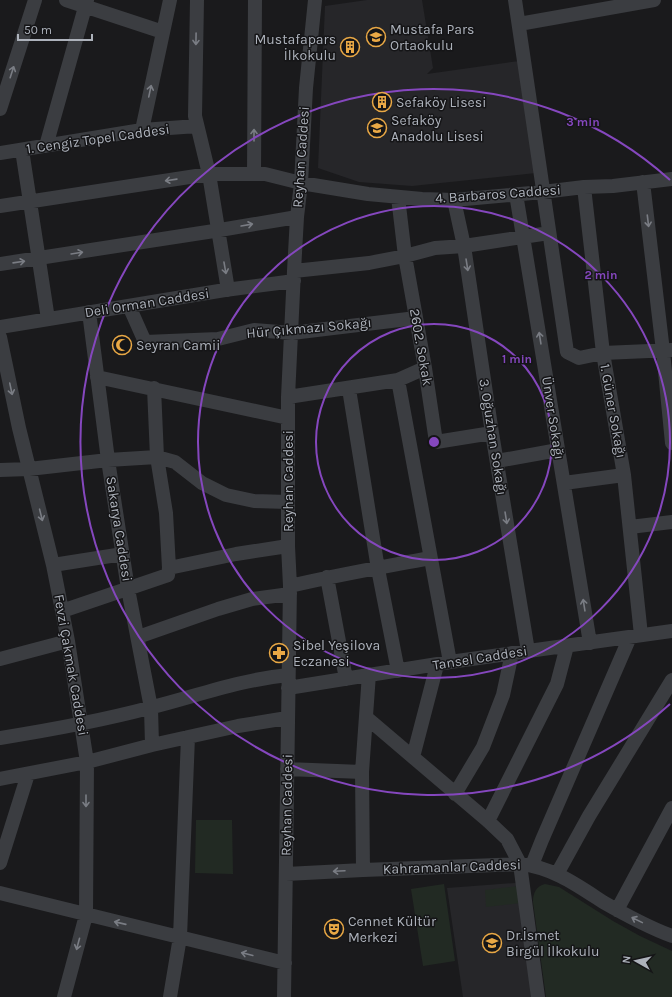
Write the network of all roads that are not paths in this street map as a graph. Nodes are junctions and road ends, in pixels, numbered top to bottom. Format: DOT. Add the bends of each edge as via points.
graph roads {
  1 [pos="35,0"];
  2 [pos="66,0"];
  3 [pos="170,0"];
  4 [pos="197,0"];
  5 [pos="255,0"];
  6 [pos="515,0"];
  7 [pos="654,0"];
  8 [pos="313,1"];
  9 [pos="86,3"];
  10 [pos="518,24"];
  11 [pos="163,32"];
  12 [pos="0,109"];
  13 [pos="197,126"];
  14 [pos="142,130"];
  15 [pos="46,146"];
  16 [pos="22,150"];
  17 [pos="0,153"];
  18 [pos="209,174"];
  19 [pos="254,174"];
  20 [pos="672,179"];
  21 [pos="643,182"];
  22 [pos="301,183"];
  23 [pos="584,187"];
  24 [pos="543,192"];
  25 [pos="516,194"];
  26 [pos="398,197"];
  27 [pos="30,200"];
  28 [pos="454,200"];
  29 [pos="0,206"];
  30 [pos="297,217"];
  31 [pos="218,231"];
  32 [pos="549,233"];
  33 [pos="523,237"];
  34 [pos="464,246"];
  35 [pos="405,256"];
  36 [pos="39,259"];
  37 [pos="0,264"];
  38 [pos="294,276"];
  39 [pos="228,290"];
  40 [pos="129,306"];
  41 [pos="89,312"];
  42 [pos="416,318"];
  43 [pos="48,319"];
  44 [pos="0,327"];
  45 [pos="292,332"];
  46 [pos="0,337"];
  47 [pos="668,351"];
  48 [pos="603,353"];
  49 [pos="425,368"];
  50 [pos="97,376"];
  51 [pos="398,380"];
  52 [pos="154,388"];
  53 [pos="349,389"];
  54 [pos="288,397"];
  55 [pos="288,418"];
  56 [pos="492,433"];
  57 [pos="672,443"];
  58 [pos="558,450"];
  59 [pos="157,457"];
  60 [pos="108,460"];
  61 [pos="497,460"];
  62 [pos="29,469"];
  63 [pos="0,470"];
  64 [pos="624,475"];
  65 [pos="564,483"];
  66 [pos="288,502"];
  67 [pos="672,522"];
  68 [pos="630,527"];
  69 [pos="288,546"];
  70 [pos="123,554"];
  71 [pos="430,558"];
  72 [pos="53,565"];
  73 [pos="170,568"];
  74 [pos="378,569"];
  75 [pos="327,577"];
  76 [pos="128,589"];
  77 [pos="290,590"];
  78 [pos="62,611"];
  79 [pos="672,631"];
  80 [pos="635,636"];
  81 [pos="138,637"];
  82 [pos="68,641"];
  83 [pos="590,643"];
  84 [pos="567,646"];
  85 [pos="528,651"];
  86 [pos="512,653"];
  87 [pos="0,659"];
  88 [pos="444,663"];
  89 [pos="398,671"];
  90 [pos="369,674"];
  91 [pos="346,679"];
  92 [pos="672,680"];
  93 [pos="288,682"];
  94 [pos="151,708"];
  95 [pos="288,718"];
  96 [pos="367,718"];
  97 [pos="82,724"];
  98 [pos="188,737"];
  99 [pos="0,738"];
  100 [pos="152,745"];
  101 [pos="413,757"];
  102 [pos="87,762"];
  103 [pos="287,769"];
  104 [pos="362,772"];
  105 [pos="28,774"];
  106 [pos="0,779"];
  107 [pos="456,794"];
  108 [pos="672,808"];
  109 [pos="488,821"];
  110 [pos="0,862"];
  111 [pos="526,865"];
  112 [pos="363,870"];
  113 [pos="286,874"];
  114 [pos="556,874"];
  115 [pos="0,893"];
  116 [pos="617,910"];
  117 [pos="86,915"];
  118 [pos="672,936"];
  119 [pos="180,937"];
  120 [pos="285,963"];
  121 [pos="64,997"];
  122 [pos="170,997"];
  123 [pos="284,997"];
  124 [pos="538,997"];
  12 -- 1 [label="street, one-way"];
  2 -- 9 [label="street"];
  3 -- 11 [label="street"];
  4 -- 13 [label="street, one-way"];
  19 -- 5 [label="street, one-way"];
  6 -- 10 [label="street"];
  7 -- 10 [label="street"];
  8 -- 22 [label="street, Reyhan Caddesi"];
  9 -- 11 [label="street"];
  9 -- 15 [label="street"];
  10 -- 24 [label="street"];
  14 -- 11 [label="street, one-way"];
  13 -- 14 [label="street, 1. Cengiz Topel Caddesi"];
  13 -- 18 [label="street"];
  14 -- 15 [label="street, 1. Cengiz Topel Caddesi"];
  15 -- 16 [label="street, 1. Cengiz Topel Caddesi"];
  16 -- 17 [label="street, 1. Cengiz Topel Caddesi"];
  16 -- 27 [label="street"];
  18 -- 19 [label="street, 4. Barbaros Caddesi"];
  18 -- 27 [label="street, 4. Barbaros Caddesi, one-way"];
  18 -- 31 [label="street"];
  19 -- 22 [label="street, 4. Barbaros Caddesi" via="266,174"];
  20 -- 21 [label="street, 4. Barbaros Caddesi"];
  21 -- 23 [label="street, 4. Barbaros Caddesi"];
  21 -- 47 [label="street, one-way"];
  22 -- 26 [label="street, 4. Barbaros Caddesi"];
  22 -- 30 [label="street, Reyhan Caddesi"];
  23 -- 24 [label="street, 4. Barbaros Caddesi"];
  23 -- 48 [label="street, 1. Güner Sokağı"];
  24 -- 25 [label="street, 4. Barbaros Caddesi"];
  24 -- 32 [label="street"];
  25 -- 28 [label="street, 4. Barbaros Caddesi"];
  25 -- 33 [label="street, Ünver Sokağı"];
  26 -- 28 [label="street, 4. Barbaros Caddesi"];
  26 -- 35 [label="street, 2602. Sokak"];
  27 -- 29 [label="street, 4. Barbaros Caddesi"];
  27 -- 36 [label="street"];
  28 -- 34 [label="street, 3. Oğuzhan Sokağı"];
  31 -- 30 [label="street, one-way"];
  30 -- 38 [label="street, Reyhan Caddesi"];
  36 -- 31 [label="street, one-way"];
  31 -- 39 [label="street, one-way"];
  32 -- 33 [label="street, Deli Orman Caddesi"];
  32 -- 48 [label="street" via="567,352 579,358"];
  33 -- 34 [label="street, Deli Orman Caddesi"];
  58 -- 33 [label="street, Ünver Sokağı, one-way"];
  34 -- 35 [label="street, Deli Orman Caddesi" via="435,248"];
  34 -- 56 [label="street, 3. Oğuzhan Sokağı, one-way"];
  35 -- 38 [label="street, Deli Orman Caddesi"];
  35 -- 42 [label="street, 2602. Sokak"];
  37 -- 36 [label="street, one-way"];
  36 -- 43 [label="street"];
  38 -- 39 [label="street, Deli Orman Caddesi"];
  38 -- 45 [label="street, Reyhan Caddesi"];
  39 -- 40 [label="street, Deli Orman Caddesi"];
  40 -- 41 [label="street, Deli Orman Caddesi"];
  40 -- 45 [label="street, Hür Çıkmazı Sokağı" via="145,342 218,339 254,330"];
  41 -- 43 [label="street, Deli Orman Caddesi"];
  41 -- 50 [label="street, Sakarya Caddesi"];
  42 -- 45 [label="street, Hür Çıkmazı Sokağı"];
  42 -- 49 [label="street, 2602. Sokak"];
  43 -- 44 [label="street, Deli Orman Caddesi"];
  45 -- 54 [label="street, Reyhan Caddesi"];
  46 -- 62 [label="street, Fevzi Çakmak Caddesi, one-way"];
  47 -- 48 [label="street"];
  47 -- 57 [label="street"];
  48 -- 64 [label="street, 1. Güner Sokağı"];
  49 -- 51 [label="street"];
  49 -- 56 [label="street, 2602. Sokak" via="436,442"];
  50 -- 52 [label="street"];
  50 -- 60 [label="street, Sakarya Caddesi"];
  51 -- 53 [label="street"];
  51 -- 71 [label="street"];
  52 -- 55 [label="street"];
  52 -- 59 [label="street"];
  53 -- 54 [label="street"];
  53 -- 74 [label="street"];
  54 -- 55 [label="street, Reyhan Caddesi"];
  55 -- 66 [label="street, Reyhan Caddesi"];
  56 -- 61 [label="street, 3. Oğuzhan Sokağı"];
  58 -- 61 [label="street"];
  58 -- 65 [label="street, Ünver Sokağı"];
  59 -- 60 [label="street"];
  59 -- 66 [label="street" via="176,462 202,483 226,495 254,502"];
  59 -- 73 [label="street" via="166,513"];
  60 -- 62 [label="street"];
  60 -- 70 [label="street, Sakarya Caddesi"];
  61 -- 85 [label="street, 3. Oğuzhan Sokağı, one-way"];
  62 -- 63 [label="street"];
  62 -- 72 [label="street, Fevzi Çakmak Caddesi, one-way"];
  64 -- 65 [label="street"];
  64 -- 68 [label="street, 1. Güner Sokağı"];
  83 -- 65 [label="street, Ünver Sokağı, one-way"];
  66 -- 69 [label="street, Reyhan Caddesi"];
  67 -- 68 [label="street"];
  68 -- 80 [label="street, 1. Güner Sokağı"];
  69 -- 73 [label="street"];
  69 -- 77 [label="street, Reyhan Caddesi"];
  70 -- 72 [label="street"];
  70 -- 76 [label="street, Sakarya Caddesi"];
  71 -- 74 [label="street"];
  71 -- 88 [label="street"];
  72 -- 78 [label="street, Fevzi Çakmak Caddesi"];
  73 -- 76 [label="street" via="168,575"];
  74 -- 75 [label="street"];
  74 -- 89 [label="street"];
  75 -- 77 [label="street"];
  75 -- 91 [label="street"];
  76 -- 78 [label="street"];
  76 -- 81 [label="street, Sakarya Caddesi"];
  77 -- 81 [label="street" via="232,605"];
  77 -- 93 [label="street, Reyhan Caddesi"];
  78 -- 82 [label="street, Fevzi Çakmak Caddesi"];
  79 -- 80 [label="street, Tansel Caddesi"];
  80 -- 83 [label="street, Tansel Caddesi"];
  80 -- 111 [label="street, 1. Güner Sokağı" via="542,840"];
  81 -- 94 [label="street, Sakarya Caddesi"];
  82 -- 87 [label="street"];
  82 -- 97 [label="street, Fevzi Çakmak Caddesi"];
  83 -- 84 [label="street, Tansel Caddesi"];
  84 -- 85 [label="street, Tansel Caddesi"];
  84 -- 109 [label="street" via="557,684"];
  85 -- 86 [label="street, Tansel Caddesi"];
  86 -- 88 [label="street, Tansel Caddesi"];
  86 -- 107 [label="street" via="503,695 483,747"];
  88 -- 89 [label="street, Tansel Caddesi"];
  88 -- 101 [label="street"];
  89 -- 90 [label="street, Tansel Caddesi"];
  90 -- 91 [label="street, Tansel Caddesi"];
  90 -- 96 [label="street"];
  91 -- 93 [label="street, Tansel Caddesi"];
  92 -- 114 [label="street"];
  93 -- 94 [label="street, Tansel Caddesi" via="268,677"];
  93 -- 95 [label="street, Reyhan Caddesi"];
  94 -- 97 [label="street, Tansel Caddesi"];
  94 -- 100 [label="street, Sakarya Caddesi"];
  95 -- 98 [label="street"];
  95 -- 103 [label="street, Reyhan Caddesi"];
  96 -- 101 [label="street"];
  96 -- 104 [label="street"];
  97 -- 99 [label="street, Tansel Caddesi"];
  97 -- 102 [label="street, Fevzi Çakmak Caddesi"];
  98 -- 100 [label="street"];
  98 -- 119 [label="street"];
  100 -- 102 [label="street"];
  101 -- 107 [label="street"];
  102 -- 105 [label="street"];
  102 -- 117 [label="street, Fevzi Çakmak Caddesi, one-way"];
  103 -- 104 [label="street"];
  103 -- 113 [label="street, Reyhan Caddesi"];
  104 -- 112 [label="street"];
  105 -- 106 [label="street"];
  105 -- 110 [label="street"];
  107 -- 109 [label="street"];
  108 -- 116 [label="street"];
  109 -- 111 [label="street" via="507,839"];
  111 -- 112 [label="street, Kahramanlar Caddesi"];
  111 -- 114 [label="street, Kahramanlar Caddesi"];
  111 -- 124 [label="street"];
  112 -- 113 [label="street, Kahramanlar Caddesi, one-way"];
  113 -- 120 [label="street, Reyhan Caddesi"];
  114 -- 116 [label="street, Kahramanlar Caddesi"];
  115 -- 117 [label="street"];
  118 -- 116 [label="street, Kahramanlar Caddesi, one-way"];
  119 -- 117 [label="street, one-way"];
  117 -- 121 [label="street, Fevzi Çakmak Caddesi, one-way"];
  120 -- 119 [label="street, one-way"];
  119 -- 122 [label="street"];
  120 -- 123 [label="street, Reyhan Caddesi"];
}
